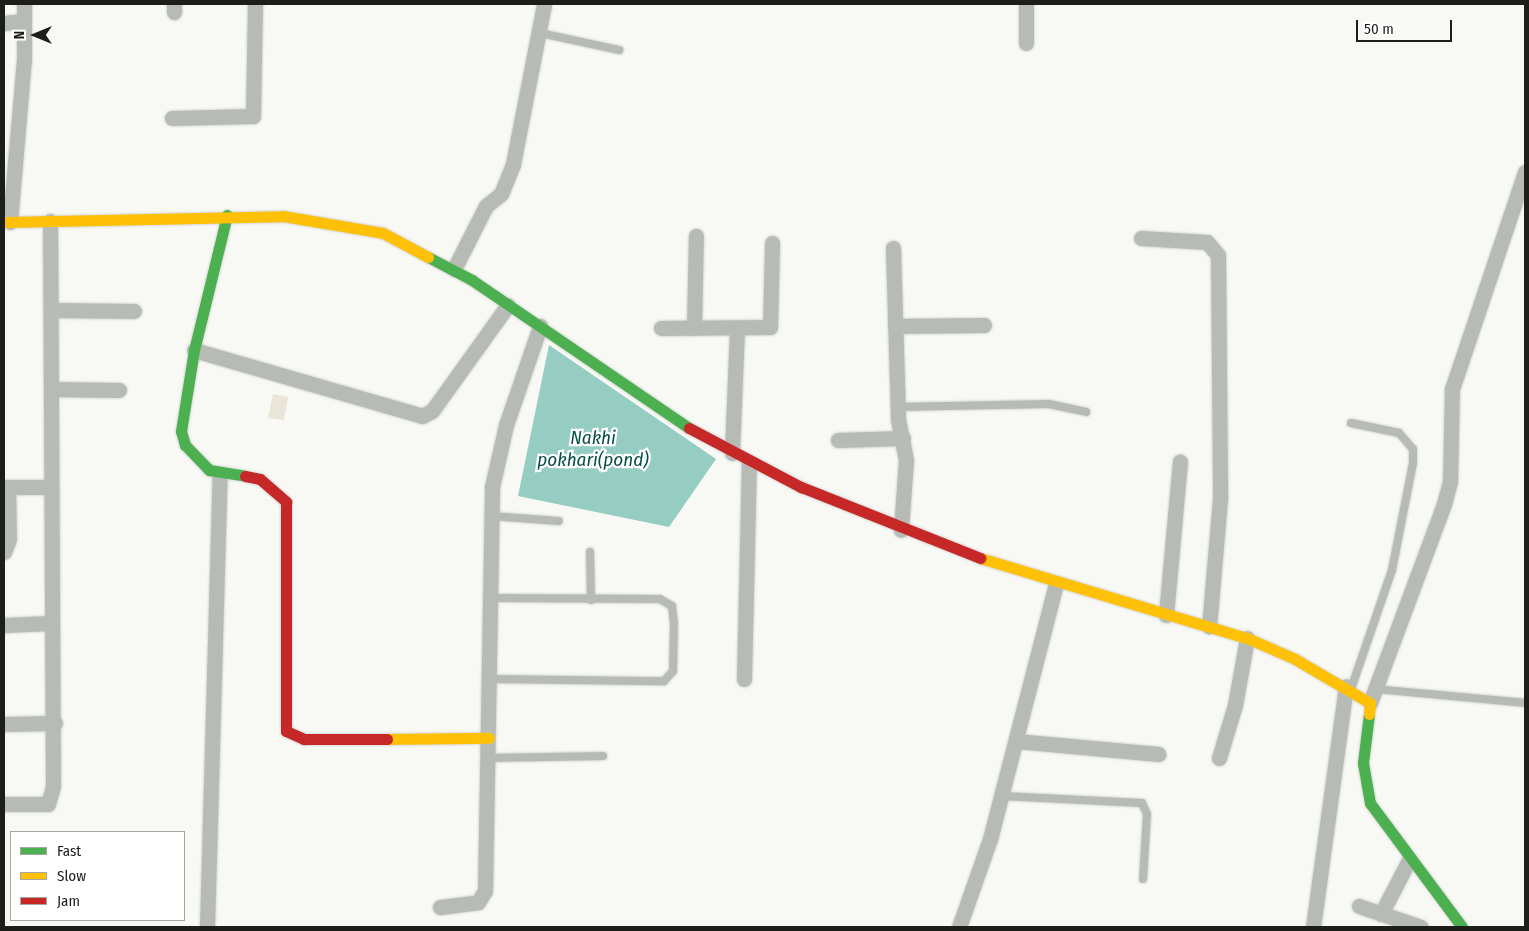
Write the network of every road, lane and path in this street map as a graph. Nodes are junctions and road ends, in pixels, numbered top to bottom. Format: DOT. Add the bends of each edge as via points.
graph roads {
  1 [pos="24,4"];
  2 [pos="255,4"];
  3 [pos="544,4"];
  4 [pos="1026,4"];
  5 [pos="23,21"];
  6 [pos="4,23"];
  7 [pos="540,33"];
  8 [pos="1026,43"];
  9 [pos="618,50"];
  10 [pos="172,118"];
  11 [pos="1525,172"];
  12 [pos="227,215"];
  13 [pos="50,221"];
  14 [pos="7,222"];
  15 [pos="696,236"];
  16 [pos="1142,238"];
  17 [pos="772,243"];
  18 [pos="893,248"];
  19 [pos="454,269"];
  20 [pos="508,305"];
  21 [pos="52,310"];
  22 [pos="134,311"];
  23 [pos="984,325"];
  24 [pos="540,326"];
  25 [pos="895,326"];
  26 [pos="661,328"];
  27 [pos="694,328"];
  28 [pos="737,329"];
  29 [pos="194,350"];
  30 [pos="51,390"];
  31 [pos="119,390"];
  32 [pos="897,407"];
  33 [pos="1086,412"];
  34 [pos="1351,423"];
  35 [pos="903,438"];
  36 [pos="838,440"];
  37 [pos="732,453"];
  38 [pos="749,462"];
  39 [pos="1180,462"];
  40 [pos="220,475"];
  41 [pos="6,487"];
  42 [pos="50,487"];
  43 [pos="491,516"];
  44 [pos="559,521"];
  45 [pos="900,530"];
  46 [pos="4,552"];
  47 [pos="590,552"];
  48 [pos="1056,583"];
  49 [pos="490,598"];
  50 [pos="591,600"];
  51 [pos="1166,615"];
  52 [pos="51,623"];
  53 [pos="4,625"];
  54 [pos="1209,627"];
  55 [pos="1247,638"];
  56 [pos="490,678"];
  57 [pos="744,679"];
  58 [pos="1360,692"];
  59 [pos="1525,702"];
  60 [pos="55,722"];
  61 [pos="4,724"];
  62 [pos="489,738"];
  63 [pos="1016,741"];
  64 [pos="1158,754"];
  65 [pos="603,756"];
  66 [pos="489,758"];
  67 [pos="1219,758"];
  68 [pos="1002,796"];
  69 [pos="4,804"];
  70 [pos="1409,860"];
  71 [pos="1143,879"];
  72 [pos="1359,906"];
  73 [pos="440,907"];
  74 [pos="1381,914"];
  75 [pos="207,927"];
  76 [pos="959,927"];
  77 [pos="1313,927"];
  78 [pos="1421,927"];
  79 [pos="1462,927"];
  1 -- 5 [label="street"];
  2 -- 10 [label="street" via="253,116"];
  3 -- 7 [label="street"];
  4 -- 8 [label="street"];
  5 -- 6 [label="street"];
  5 -- 14 [label="street"];
  7 -- 9 [label="lane"];
  7 -- 19 [label="street" via="513,164 501,194 486,206"];
  11 -- 58 [label="street" via="1452,389 1450,482 1444,504"];
  12 -- 13 [label="street"];
  12 -- 19 [label="street" via="283,216 383,233"];
  12 -- 29 [label="street"];
  13 -- 14 [label="street"];
  13 -- 21 [label="street"];
  15 -- 27 [label="street"];
  16 -- 54 [label="street" via="1207,242 1218,255 1220,499"];
  17 -- 28 [label="street" via="772,322 763,329"];
  18 -- 25 [label="street"];
  19 -- 20 [label="street"];
  20 -- 24 [label="street"];
  20 -- 29 [label="street" via="432,411 422,416"];
  21 -- 22 [label="street"];
  21 -- 30 [label="street"];
  23 -- 25 [label="street"];
  24 -- 37 [label="street" via="662,413"];
  24 -- 43 [label="street" via="496,461"];
  25 -- 32 [label="street"];
  26 -- 27 [label="street"];
  27 -- 28 [label="street"];
  28 -- 37 [label="street"];
  29 -- 40 [label="street" via="181,431 196,458"];
  30 -- 31 [label="street"];
  30 -- 42 [label="street"];
  32 -- 33 [label="lane" via="1048,404"];
  32 -- 35 [label="street"];
  34 -- 58 [label="lane" via="1399,433 1413,449 1392,570"];
  35 -- 36 [label="street"];
  35 -- 45 [label="street" via="906,460"];
  37 -- 38 [label="street"];
  38 -- 45 [label="street"];
  38 -- 57 [label="street"];
  39 -- 51 [label="street"];
  40 -- 62 [label="street" via="244,474 260,479 286,502 283,712 290,736"];
  40 -- 75 [label="street"];
  41 -- 42 [label="street"];
  41 -- 46 [label="street" via="9,539"];
  42 -- 52 [label="street"];
  43 -- 44 [label="lane"];
  43 -- 49 [label="street"];
  45 -- 48 [label="street"];
  47 -- 50 [label="lane"];
  48 -- 51 [label="street"];
  48 -- 63 [label="street"];
  49 -- 50 [label="lane"];
  49 -- 56 [label="street"];
  50 -- 56 [label="lane" via="667,601 673,615 670,679"];
  51 -- 54 [label="street"];
  52 -- 53 [label="street"];
  52 -- 60 [label="street"];
  54 -- 55 [label="street"];
  55 -- 58 [label="street"];
  55 -- 67 [label="street" via="1235,706"];
  56 -- 62 [label="street"];
  58 -- 59 [label="lane"];
  58 -- 70 [label="street" via="1364,784 1370,803"];
  58 -- 77 [label="street"];
  60 -- 61 [label="street"];
  60 -- 69 [label="street" via="48,804"];
  62 -- 66 [label="street"];
  63 -- 64 [label="street"];
  63 -- 68 [label="street"];
  65 -- 66 [label="lane"];
  66 -- 73 [label="street" via="485,891 478,902"];
  68 -- 71 [label="lane" via="1142,803 1147,814"];
  68 -- 76 [label="street"];
  70 -- 74 [label="street"];
  70 -- 79 [label="street"];
  72 -- 74 [label="street"];
  74 -- 78 [label="street"];
}
